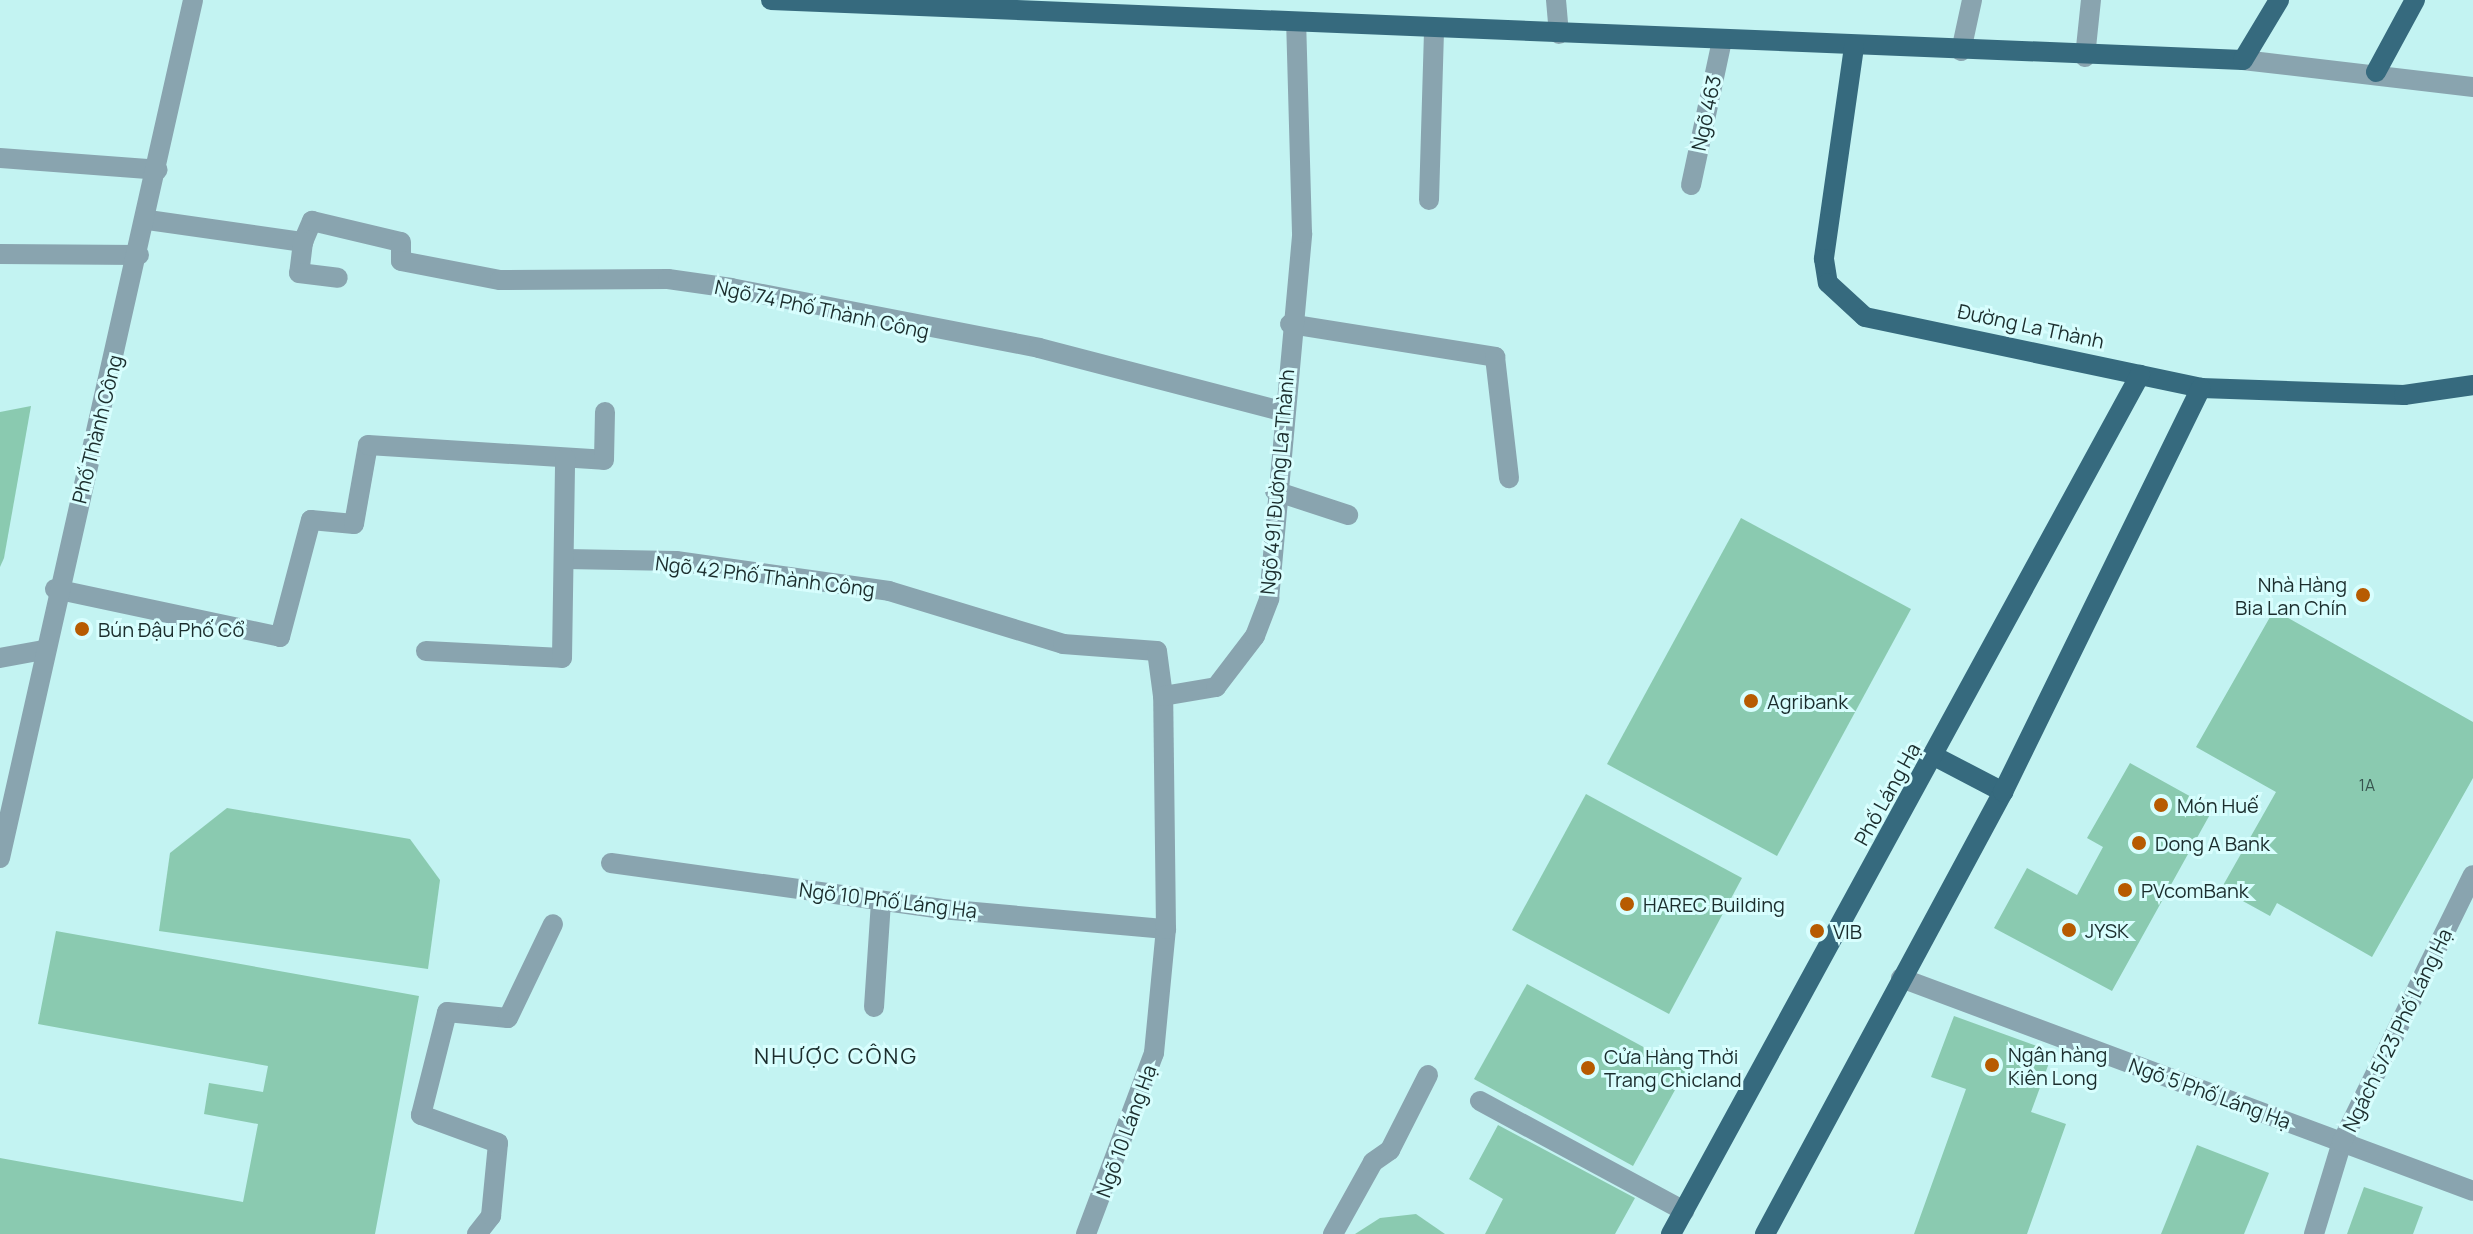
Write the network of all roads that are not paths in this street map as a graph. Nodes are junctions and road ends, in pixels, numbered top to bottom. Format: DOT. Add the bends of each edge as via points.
graph roads {
  1 [pos="193,0"];
  2 [pos="771,0"];
  3 [pos="1556,0"];
  4 [pos="1972,0"];
  5 [pos="2091,0"];
  6 [pos="2279,0"];
  7 [pos="2415,0"];
  8 [pos="1078,8"];
  9 [pos="1296,24"];
  10 [pos="1434,30"];
  11 [pos="1559,34"];
  12 [pos="1722,41"];
  13 [pos="1854,47"];
  14 [pos="1961,51"];
  15 [pos="2085,57"];
  16 [pos="2243,60"];
  17 [pos="2376,72"];
  18 [pos="2473,87"];
  19 [pos="0,158"];
  20 [pos="158,170"];
  21 [pos="1691,185"];
  22 [pos="1429,200"];
  23 [pos="148,220"];
  24 [pos="303,242"];
  25 [pos="0,254"];
  26 [pos="139,255"];
  27 [pos="338,278"];
  28 [pos="1290,324"];
  29 [pos="2140,375"];
  30 [pos="2473,385"];
  31 [pos="2201,388"];
  32 [pos="605,412"];
  33 [pos="1285,412"];
  34 [pos="565,458"];
  35 [pos="1509,478"];
  36 [pos="1275,491"];
  37 [pos="1348,515"];
  38 [pos="565,559"];
  39 [pos="55,589"];
  40 [pos="43,650"];
  41 [pos="426,651"];
  42 [pos="0,658"];
  43 [pos="1163,696"];
  44 [pos="1936,757"];
  45 [pos="2003,792"];
  46 [pos="0,858"];
  47 [pos="611,863"];
  48 [pos="2473,875"];
  49 [pos="881,901"];
  50 [pos="553,924"];
  51 [pos="1166,929"];
  52 [pos="1901,978"];
  53 [pos="874,1007"];
  54 [pos="1428,1075"];
  55 [pos="1480,1101"];
  56 [pos="2342,1142"];
  57 [pos="2473,1191"];
  58 [pos="1684,1211"];
  59 [pos="477,1234"];
  60 [pos="1086,1234"];
  61 [pos="1333,1234"];
  62 [pos="1671,1234"];
  63 [pos="1765,1234"];
  64 [pos="2314,1234"];
  1 -- 20 [label="street, Phố Thành Công"];
  2 -- 8 [label="main road"];
  3 -- 11 [label="street"];
  4 -- 14 [label="street"];
  5 -- 15 [label="street"];
  6 -- 16 [label="main road"];
  7 -- 17 [label="main road"];
  8 -- 9 [label="main road"];
  9 -- 10 [label="main road"];
  9 -- 28 [label="street, Ngõ 491 Đường La Thành" via="1302,233"];
  10 -- 11 [label="main road"];
  10 -- 22 [label="street"];
  11 -- 12 [label="main road"];
  12 -- 13 [label="main road"];
  12 -- 21 [label="street, Ngõ 463"];
  13 -- 14 [label="main road"];
  13 -- 29 [label="main road, Đường La Thành" via="1824,259 1828,283 1845,303 1865,317"];
  14 -- 15 [label="main road"];
  15 -- 16 [label="main road"];
  16 -- 17 [label="street"];
  17 -- 18 [label="street"];
  19 -- 20 [label="street"];
  20 -- 23 [label="street, Phố Thành Công"];
  23 -- 24 [label="street"];
  23 -- 26 [label="street, Phố Thành Công"];
  24 -- 27 [label="street" via="299,273"];
  24 -- 33 [label="street, Ngõ 74 Phố Thành Công" via="312,221 401,242 401,261 500,280 668,279 731,288 1039,348"];
  25 -- 26 [label="street"];
  26 -- 39 [label="street, Phố Thành Công"];
  28 -- 33 [label="street, Ngõ 491 Đường La Thành"];
  28 -- 35 [label="street" via="1495,357"];
  29 -- 31 [label="main road, Đường La Thành"];
  29 -- 44 [label="main road, Phố Láng Hạ"];
  30 -- 31 [label="main road, Đường La Thành" via="2404,395"];
  31 -- 45 [label="main road"];
  32 -- 34 [label="street" via="604,460"];
  33 -- 36 [label="street, Ngõ 491 Đường La Thành"];
  34 -- 38 [label="street"];
  34 -- 39 [label="street" via="368,445 354,524 311,520 280,637"];
  36 -- 37 [label="street"];
  36 -- 43 [label="street, Ngõ 491 Đường La Thành" via="1269,599 1255,636 1216,687"];
  38 -- 41 [label="street" via="562,658"];
  38 -- 43 [label="street, Ngõ 42 Phố Thành Công" via="676,561 889,591 1063,644 1157,651"];
  39 -- 40 [label="street, Phố Thành Công"];
  40 -- 42 [label="street"];
  40 -- 46 [label="street, Phố Thành Công"];
  43 -- 51 [label="street"];
  44 -- 45 [label="main road"];
  44 -- 58 [label="main road, Phố Láng Hạ"];
  45 -- 52 [label="main road"];
  47 -- 49 [label="street, Ngõ 10 Phố Láng Hạ"];
  48 -- 56 [label="street, Ngách 5/23 Phố Láng Hạ"];
  49 -- 51 [label="street, Ngõ 10 Phố Láng Hạ"];
  49 -- 53 [label="street"];
  50 -- 59 [label="street" via="508,1018 447,1012 424,1100 421,1115 498,1143 491,1216"];
  51 -- 60 [label="street, Ngõ 10 Láng Hạ" via="1154,1053"];
  52 -- 56 [label="street, Ngõ 5 Phố Láng Hạ"];
  52 -- 63 [label="main road"];
  54 -- 61 [label="street" via="1390,1150 1373,1162"];
  55 -- 58 [label="street"];
  56 -- 57 [label="street, Ngõ 5 Phố Láng Hạ"];
  56 -- 64 [label="street, Ngách 5/23 Phố Láng Hạ"];
  58 -- 62 [label="main road, Phố Láng Hạ"];
}
